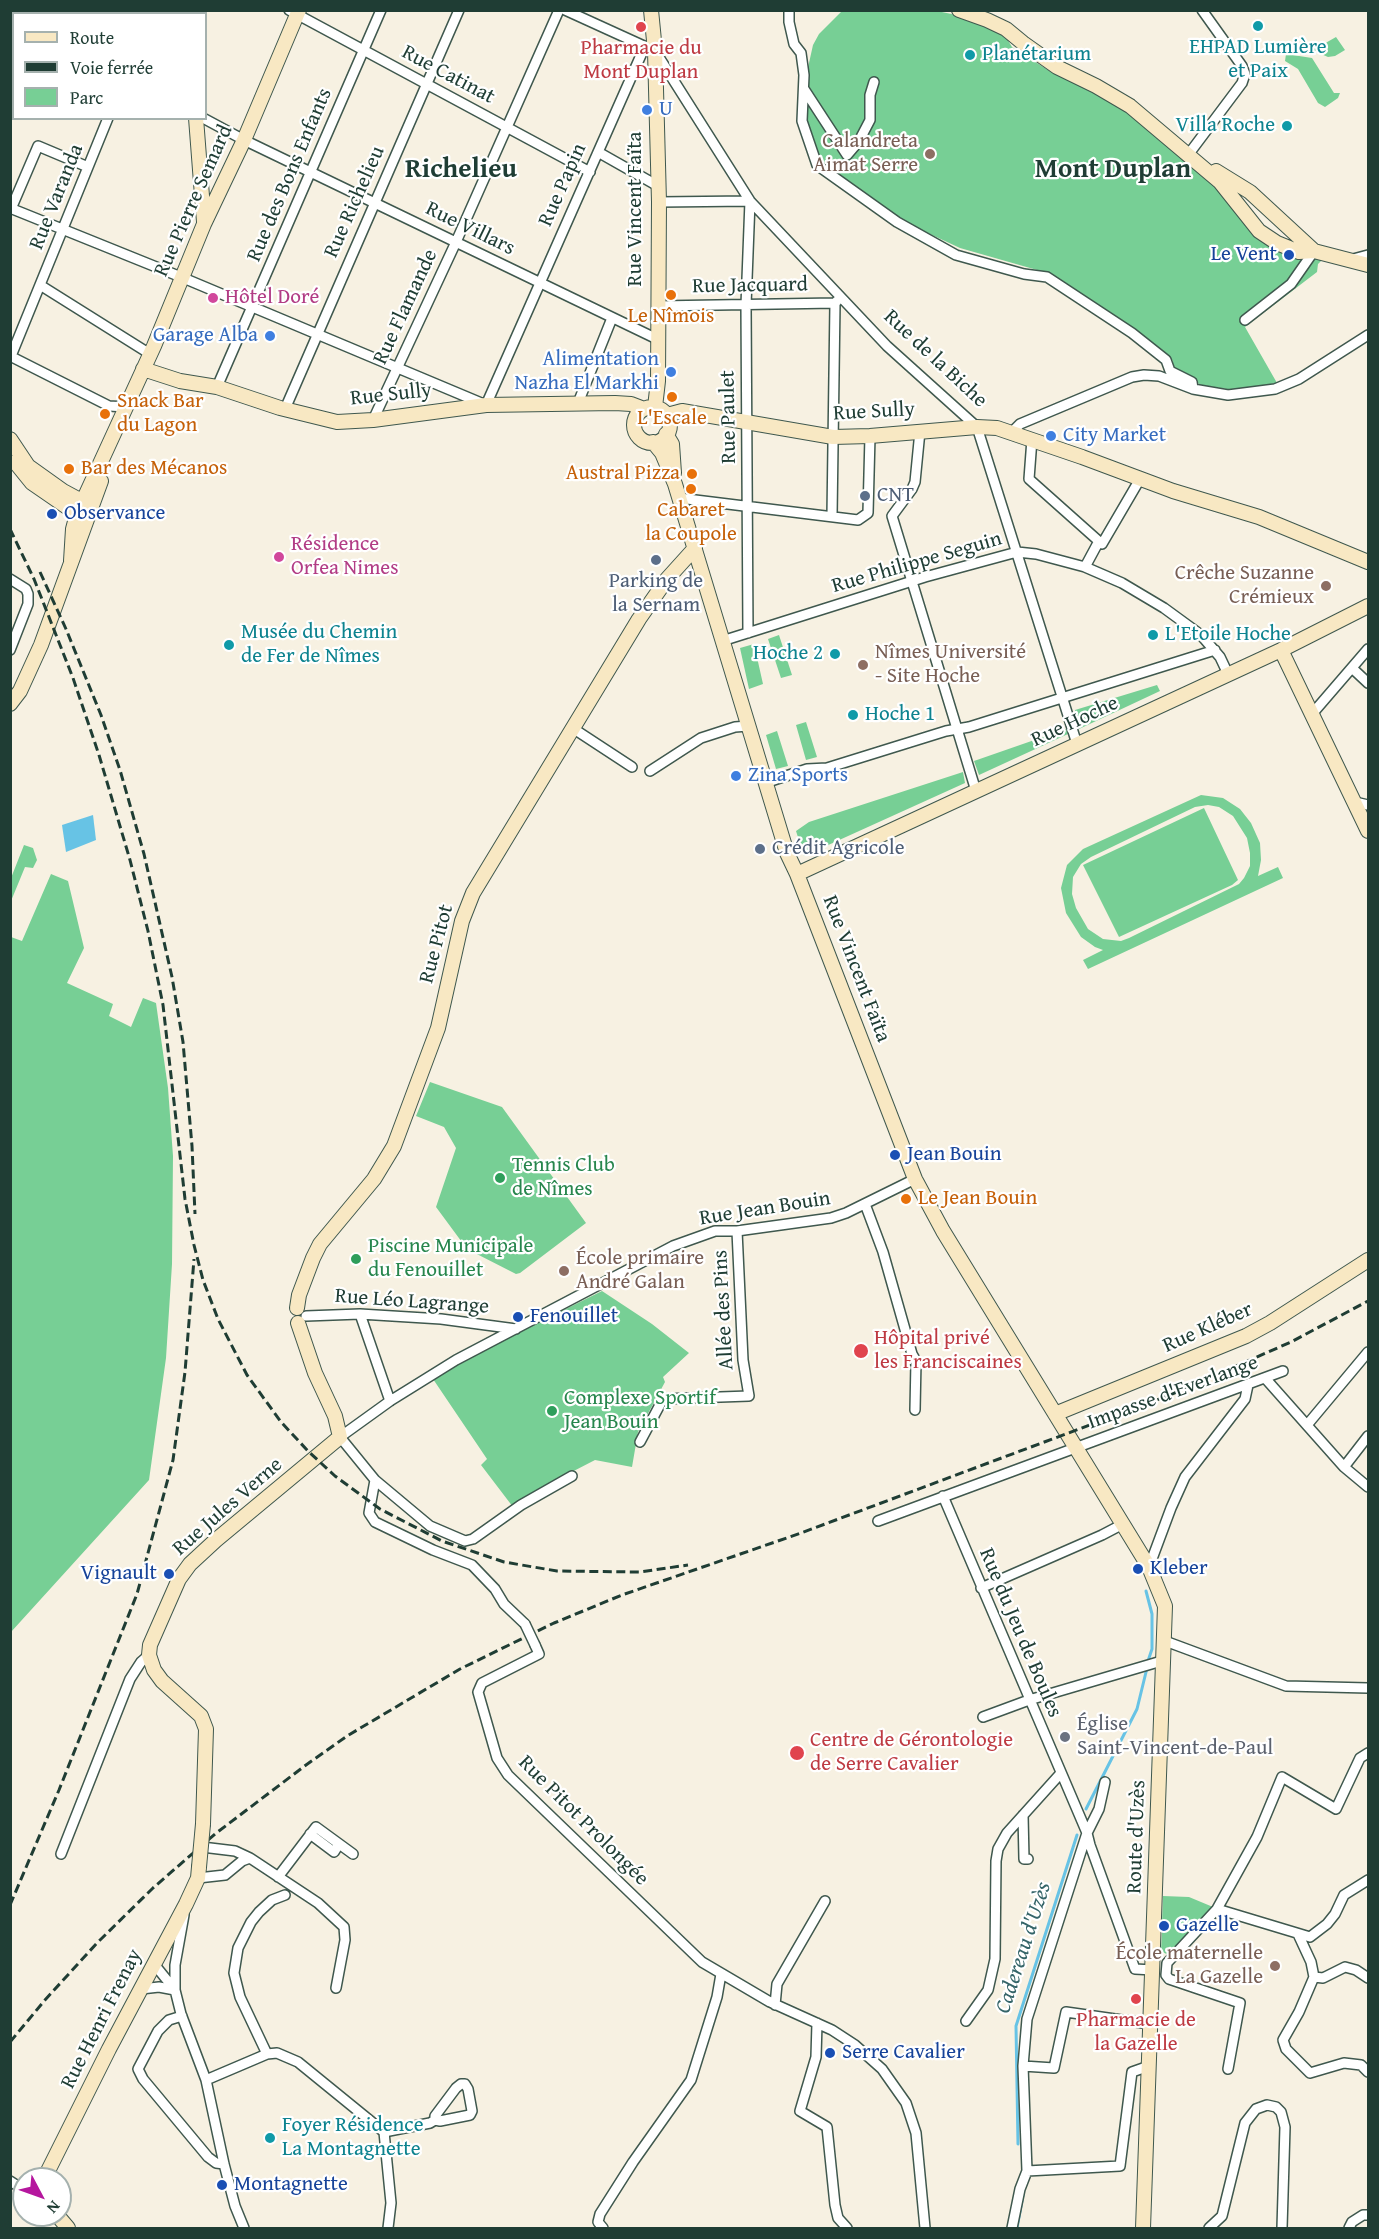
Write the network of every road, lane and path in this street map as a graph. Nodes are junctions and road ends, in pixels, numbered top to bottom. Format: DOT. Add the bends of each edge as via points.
graph roads {
  1 [pos="381,10"];
  2 [pos="459,10"];
  3 [pos="559,10"];
  4 [pos="565,10"];
  5 [pos="651,10"];
  6 [pos="789,10"];
  7 [pos="959,10"];
  8 [pos="1202,10"];
  9 [pos="295,12"];
  10 [pos="650,49"];
  11 [pos="364,51"];
  12 [pos="874,82"];
  13 [pos="426,85"];
  14 [pos="804,89"];
  15 [pos="107,120"];
  16 [pos="196,120"];
  17 [pos="207,120"];
  18 [pos="508,128"];
  19 [pos="244,140"];
  20 [pos="598,152"];
  21 [pos="1188,155"];
  22 [pos="1201,165"];
  23 [pos="88,167"];
  24 [pos="310,172"];
  25 [pos="590,172"];
  26 [pos="658,186"];
  27 [pos="750,201"];
  28 [pos="659,202"];
  29 [pos="374,203"];
  30 [pos="11,209"];
  31 [pos="204,224"];
  32 [pos="63,231"];
  33 [pos="456,242"];
  34 [pos="1314,251"];
  35 [pos="1368,255"];
  36 [pos="1350,260"];
  37 [pos="1368,265"];
  38 [pos="181,277"];
  39 [pos="539,283"];
  40 [pos="40,285"];
  41 [pos="838,301"];
  42 [pos="746,305"];
  43 [pos="658,306"];
  44 [pos="252,307"];
  45 [pos="612,318"];
  46 [pos="1245,320"];
  47 [pos="316,334"];
  48 [pos="1368,335"];
  49 [pos="657,339"];
  50 [pos="150,354"];
  51 [pos="11,356"];
  52 [pos="143,369"];
  53 [pos="398,369"];
  54 [pos="217,387"];
  55 [pos="1193,389"];
  56 [pos="578,403"];
  57 [pos="615,403"];
  58 [pos="486,405"];
  59 [pos="126,407"];
  60 [pos="285,409"];
  61 [pos="655,410"];
  62 [pos="373,420"];
  63 [pos="747,423"];
  64 [pos="634,424"];
  65 [pos="977,427"];
  66 [pos="920,431"];
  67 [pos="1012,432"];
  68 [pos="666,434"];
  69 [pos="870,436"];
  70 [pos="832,437"];
  71 [pos="10,439"];
  72 [pos="1032,439"];
  73 [pos="653,442"];
  74 [pos="10,456"];
  75 [pos="1140,479"];
  76 [pos="675,484"];
  77 [pos="679,498"];
  78 [pos="748,506"];
  79 [pos="83,507"];
  80 [pos="832,516"];
  81 [pos="1099,542"];
  82 [pos="695,548"];
  83 [pos="1017,552"];
  84 [pos="1368,562"];
  85 [pos="1084,567"];
  86 [pos="10,579"];
  87 [pos="911,581"];
  88 [pos="1368,606"];
  89 [pos="10,621"];
  90 [pos="21,624"];
  91 [pos="748,633"];
  92 [pos="722,640"];
  93 [pos="1368,649"];
  94 [pos="10,650"];
  95 [pos="1215,650"];
  96 [pos="1281,650"];
  97 [pos="1352,668"];
  98 [pos="1228,674"];
  99 [pos="1368,683"];
  100 [pos="1062,699"];
  101 [pos="10,704"];
  102 [pos="1312,714"];
  103 [pos="748,726"];
  104 [pos="574,729"];
  105 [pos="956,729"];
  106 [pos="1077,744"];
  107 [pos="632,767"];
  108 [pos="650,771"];
  109 [pos="765,783"];
  110 [pos="976,791"];
  111 [pos="1362,803"];
  112 [pos="1368,831"];
  113 [pos="797,874"];
  114 [pos="915,1179"];
  115 [pos="865,1204"];
  116 [pos="737,1231"];
  117 [pos="1368,1260"];
  118 [pos="360,1314"];
  119 [pos="300,1315"];
  120 [pos="516,1329"];
  121 [pos="1368,1352"];
  122 [pos="1283,1371"];
  123 [pos="1265,1378"];
  124 [pos="1248,1385"];
  125 [pos="390,1401"];
  126 [pos="915,1410"];
  127 [pos="1055,1414"];
  128 [pos="1307,1425"];
  129 [pos="1368,1436"];
  130 [pos="340,1437"];
  131 [pos="639,1442"];
  132 [pos="1072,1442"];
  133 [pos="1344,1467"];
  134 [pos="572,1476"];
  135 [pos="375,1480"];
  136 [pos="1368,1487"];
  137 [pos="943,1496"];
  138 [pos="878,1521"];
  139 [pos="1123,1524"];
  140 [pos="1149,1567"];
  141 [pos="981,1588"];
  142 [pos="1165,1641"];
  143 [pos="149,1655"];
  144 [pos="1165,1660"];
  145 [pos="1368,1688"];
  146 [pos="1029,1700"];
  147 [pos="983,1717"];
  148 [pos="1368,1753"];
  149 [pos="1061,1773"];
  150 [pos="1105,1782"];
  151 [pos="1023,1815"];
  152 [pos="1088,1833"];
  153 [pos="208,1847"];
  154 [pos="228,1850"];
  155 [pos="61,1854"];
  156 [pos="353,1854"];
  157 [pos="250,1858"];
  158 [pos="1028,1858"];
  159 [pos="233,1869"];
  160 [pos="199,1873"];
  161 [pos="278,1877"];
  162 [pos="1368,1880"];
  163 [pos="285,1895"];
  164 [pos="825,1901"];
  165 [pos="186,1904"];
  166 [pos="1217,1909"];
  167 [pos="1298,1934"];
  168 [pos="157,1959"];
  169 [pos="175,1965"];
  170 [pos="1159,1969"];
  171 [pos="721,1974"];
  172 [pos="1314,1977"];
  173 [pos="1368,1978"];
  174 [pos="336,1988"];
  175 [pos="141,1989"];
  176 [pos="175,1990"];
  177 [pos="775,2005"];
  178 [pos="182,2016"];
  179 [pos="966,2021"];
  180 [pos="817,2023"];
  181 [pos="1150,2024"];
  182 [pos="267,2054"];
  183 [pos="1023,2066"];
  184 [pos="1149,2066"];
  185 [pos="1228,2068"];
  186 [pos="1368,2072"];
  187 [pos="206,2080"];
  188 [pos="435,2120"];
  189 [pos="384,2132"];
  190 [pos="224,2164"];
  191 [pos="50,2167"];
  192 [pos="1027,2171"];
  193 [pos="1368,2215"];
  194 [pos="244,2229"];
  195 [pos="388,2229"];
  196 [pos="603,2229"];
  197 [pos="848,2229"];
  198 [pos="925,2229"];
  199 [pos="1012,2229"];
  200 [pos="1143,2229"];
  201 [pos="1209,2229"];
  202 [pos="1282,2229"];
  203 [pos="1349,2229"];
  1 -- 11 [label="street, Rue des Bons Enfants"];
  2 -- 13 [label="street, Rue Richelieu"];
  3 -- 18 [label="street, Rue Flamande"];
  4 -- 10 [label="street"];
  5 -- 10 [label="street, Rue Vincent Faïta"];
  6 -- 14 [label="street" via="794,44 801,53"];
  7 -- 21 [label="street" via="1006,29 1057,67 1130,106"];
  8 -- 21 [label="street" via="1245,70 1237,90"];
  9 -- 11 [label="street, Rue Catinat"];
  9 -- 19 [label="street, Rue Pierre Semard"];
  10 -- 20 [label="street, Rue Papin"];
  10 -- 26 [label="street, Rue Vincent Faïta"];
  10 -- 27 [label="street, Rue de la Biche"];
  11 -- 13 [label="street, Rue Catinat"];
  11 -- 24 [label="street, Rue des Bons Enfants"];
  12 -- 14 [label="street" via="870,120 847,155"];
  13 -- 18 [label="street, Rue Catinat"];
  13 -- 29 [label="street, Rue Richelieu"];
  14 -- 55 [label="street" via="802,121 817,165 897,222 957,255 1047,277 1132,333 1166,360 1170,370 1192,382"];
  15 -- 23 [label="street, Rue Varanda"];
  16 -- 31 [label="street"];
  17 -- 19 [label="street, Rue Villars"];
  18 -- 25 [label="street, Rue Catinat"];
  18 -- 33 [label="street, Rue Flamande"];
  19 -- 24 [label="street, Rue Villars"];
  19 -- 31 [label="street, Rue Pierre Semard"];
  20 -- 25 [label="street, Rue Papin"];
  20 -- 26 [label="street"];
  21 -- 22 [label="street"];
  22 -- 34 [label="street" via="1250,192"];
  22 -- 34 [label="street" via="1220,182 1259,231 1299,252"];
  23 -- 30 [label="street" via="38,146"];
  23 -- 32 [label="street, Rue Varanda"];
  24 -- 29 [label="street, Rue Villars"];
  24 -- 44 [label="street, Rue des Bons Enfants"];
  25 -- 39 [label="street, Rue Papin"];
  26 -- 28 [label="street, Rue Vincent Faïta"];
  27 -- 28 [label="street"];
  27 -- 41 [label="street, Rue de la Biche"];
  27 -- 42 [label="street, Rue Paulet"];
  28 -- 43 [label="street, Rue Vincent Faïta"];
  29 -- 33 [label="street, Rue Villars"];
  29 -- 47 [label="street, Rue Richelieu"];
  30 -- 32 [label="street"];
  31 -- 38 [label="street, Rue Pierre Semard"];
  32 -- 38 [label="street"];
  32 -- 40 [label="street, Rue Varanda"];
  33 -- 39 [label="street, Rue Villars"];
  33 -- 53 [label="street, Rue Flamande"];
  34 -- 36 [label="street"];
  34 -- 46 [label="street" via="1291,284"];
  35 -- 36 [label="street"];
  36 -- 37 [label="street"];
  38 -- 44 [label="street"];
  38 -- 50 [label="street, Rue Pierre Semard"];
  39 -- 45 [label="street, Rue Villars"];
  39 -- 58 [label="street, Rue Papin"];
  40 -- 50 [label="street"];
  40 -- 51 [label="street, Rue Varanda"];
  41 -- 42 [label="street, Rue Jacquard"];
  41 -- 65 [label="street, Rue de la Biche"];
  41 -- 70 [label="street"];
  42 -- 43 [label="street, Rue Jacquard"];
  42 -- 63 [label="street, Rue Paulet"];
  43 -- 49 [label="street, Rue Vincent Faïta"];
  44 -- 47 [label="street"];
  44 -- 54 [label="street, Rue des Bons Enfants"];
  45 -- 49 [label="street, Rue Villars"];
  45 -- 56 [label="street"];
  47 -- 53 [label="street"];
  47 -- 60 [label="street, Rue Richelieu"];
  48 -- 55 [label="street" via="1299,379 1275,389 1228,395"];
  49 -- 61 [label="street, Rue Vincent Faïta"];
  50 -- 52 [label="street, Rue Pierre Semard"];
  51 -- 59 [label="street" via="109,406"];
  52 -- 54 [label="street, Rue Sully"];
  52 -- 59 [label="street, Rue Pierre Semard"];
  53 -- 58 [label="street"];
  53 -- 62 [label="street, Rue Flamande"];
  54 -- 60 [label="street, Rue Sully"];
  55 -- 67 [label="street" via="1160,376 1132,377 1020,424"];
  56 -- 57 [label="street, Rue Sully"];
  56 -- 58 [label="street, Rue Sully"];
  57 -- 61 [label="street, Rue Sully"];
  57 -- 64 [label="street"];
  58 -- 62 [label="street, Rue Sully"];
  59 -- 79 [label="street, Rue Pierre Semard"];
  60 -- 62 [label="street, Rue Sully" via="337,422"];
  61 -- 63 [label="street, Rue Sully"];
  61 -- 64 [label="street" via="639,412"];
  61 -- 68 [label="street" via="669,426"];
  63 -- 70 [label="street, Rue Sully"];
  63 -- 78 [label="street, Rue Paulet"];
  64 -- 73 [label="street" via="638,435"];
  65 -- 66 [label="street, Rue Sully"];
  65 -- 67 [label="street, Rue de la Biche"];
  65 -- 83 [label="street"];
  66 -- 69 [label="street, Rue Sully"];
  66 -- 87 [label="street" via="915,482 892,516"];
  67 -- 72 [label="street, Rue de la Biche"];
  68 -- 73 [label="street"];
  68 -- 76 [label="street, Rue Vincent Faïta" via="672,444"];
  69 -- 70 [label="street, Rue Sully"];
  69 -- 80 [label="street" via="868,513 858,520"];
  70 -- 80 [label="street"];
  71 -- 79 [label="street" via="28,466"];
  72 -- 75 [label="street, Rue de la Biche"];
  72 -- 81 [label="street" via="1029,479"];
  73 -- 76 [label="street, Rue Vincent Faïta"];
  74 -- 79 [label="street" via="32,483"];
  75 -- 81 [label="street" via="1102,544"];
  75 -- 84 [label="street, Rue de la Biche" via="1273,522"];
  76 -- 77 [label="street, Rue Vincent Faïta"];
  77 -- 78 [label="street"];
  77 -- 82 [label="street, Rue Vincent Faïta"];
  78 -- 80 [label="street"];
  78 -- 91 [label="street, Rue Paulet"];
  79 -- 101 [label="street, Rue Pierre Semard" via="71,561 40,645 20,691"];
  81 -- 85 [label="street"];
  82 -- 92 [label="street, Rue Vincent Faïta"];
  82 -- 104 [label="street, Rue Pitot" via="639,619"];
  83 -- 85 [label="street, Rue Philippe Seguin"];
  83 -- 87 [label="street, Rue Philippe Seguin"];
  83 -- 100 [label="street"];
  85 -- 95 [label="street, Rue Philippe Seguin" via="1122,583 1164,608"];
  86 -- 90 [label="street" via="26,588 27,604"];
  87 -- 91 [label="street, Rue Philippe Seguin"];
  87 -- 105 [label="street"];
  88 -- 96 [label="street, Rue Hoche"];
  89 -- 90 [label="street"];
  90 -- 94 [label="street"];
  91 -- 92 [label="street, Rue Philippe Seguin"];
  92 -- 103 [label="street, Rue Vincent Faïta"];
  93 -- 97 [label="street"];
  95 -- 98 [label="street, Rue Philippe Seguin"];
  95 -- 100 [label="street"];
  96 -- 98 [label="street, Rue Hoche"];
  96 -- 102 [label="street"];
  97 -- 99 [label="street"];
  97 -- 102 [label="street"];
  98 -- 106 [label="street, Rue Hoche"];
  100 -- 105 [label="street"];
  100 -- 106 [label="street"];
  102 -- 111 [label="street"];
  103 -- 108 [label="street" via="701,738"];
  103 -- 109 [label="street, Rue Vincent Faïta"];
  104 -- 107 [label="street"];
  104 -- 119 [label="street, Rue Pitot" via="473,893 462,921 438,1028 394,1146 374,1179 320,1244 302,1287"];
  105 -- 109 [label="street"];
  105 -- 110 [label="street"];
  106 -- 110 [label="street, Rue Hoche"];
  109 -- 113 [label="street, Rue Vincent Faïta"];
  110 -- 113 [label="street, Rue Hoche"];
  111 -- 112 [label="street"];
  113 -- 114 [label="street, Rue Vincent Faïta"];
  114 -- 115 [label="street, Rue Jean Bouin"];
  114 -- 127 [label="street, Rue Vincent Faïta"];
  115 -- 116 [label="street, Rue Jean Bouin" via="831,1218"];
  115 -- 126 [label="street" via="916,1361"];
  116 -- 120 [label="street, Rue Jean Bouin" via="715,1232 673,1246"];
  116 -- 131 [label="street, Allée des Pins" via="743,1360 749,1396 663,1399"];
  117 -- 127 [label="street, Rue Kléber" via="1246,1336"];
  118 -- 119 [label="street, Rue Léo Lagrange"];
  118 -- 120 [label="street, Rue Léo Lagrange"];
  118 -- 125 [label="street"];
  119 -- 130 [label="street" via="315,1373"];
  120 -- 125 [label="street, Rue Jean Bouin"];
  121 -- 128 [label="street"];
  122 -- 123 [label="street, Impasse d'Everlange"];
  123 -- 124 [label="street, Impasse d'Everlange"];
  123 -- 128 [label="street"];
  124 -- 132 [label="street, Impasse d'Everlange"];
  124 -- 140 [label="street" via="1245,1399 1185,1477"];
  125 -- 130 [label="street, Rue Jean Bouin"];
  127 -- 132 [label="street, Rue Vincent Faïta"];
  128 -- 133 [label="street"];
  129 -- 133 [label="street"];
  130 -- 135 [label="street"];
  130 -- 143 [label="street, Rue Jules Verne" via="190,1564 157,1625"];
  132 -- 137 [label="street, Impasse d'Everlange"];
  132 -- 139 [label="street, Route d'Uzès"];
  133 -- 136 [label="street"];
  134 -- 135 [label="street" via="465,1541 430,1526"];
  135 -- 171 [label="street, Rue Pitot Prolongée, bridge" via="369,1513 375,1521 472,1565 525,1624 535,1645 539,1654 482,1683 478,1692 497,1758 508,1775 702,1962"];
  137 -- 138 [label="street, Impasse d'Everlange"];
  137 -- 141 [label="street, Rue du Jeu de Boules"];
  139 -- 140 [label="street, Route d'Uzès"];
  139 -- 141 [label="street"];
  140 -- 142 [label="street, Route d'Uzès" via="1165,1606"];
  141 -- 146 [label="street, Rue du Jeu de Boules"];
  142 -- 144 [label="street, Route d'Uzès"];
  142 -- 145 [label="street" via="1286,1686"];
  143 -- 153 [label="street, Rue Henri Frenay, bridge" via="162,1681 201,1716 206,1729 203,1824"];
  143 -- 155 [label="street" via="130,1679"];
  144 -- 146 [label="street"];
  144 -- 170 [label="street, Route d'Uzès"];
  146 -- 147 [label="street"];
  146 -- 149 [label="street, Rue du Jeu de Boules"];
  148 -- 166 [label="street" via="1360,1758 1335,1809 1282,1777 1257,1837"];
  149 -- 151 [label="street"];
  149 -- 152 [label="street, Rue du Jeu de Boules"];
  150 -- 152 [label="street" via="1100,1809"];
  151 -- 158 [label="street" via="1024,1858"];
  151 -- 179 [label="street" via="998,1849 995,1959 987,1990"];
  152 -- 170 [label="street, Rue du Jeu de Boules" via="1135,1969"];
  152 -- 183 [label="street" via="1027,2019"];
  153 -- 154 [label="street"];
  153 -- 160 [label="street, Rue Henri Frenay, bridge"];
  154 -- 157 [label="street"];
  154 -- 159 [label="street"];
  156 -- 161 [label="street" via="316,1827"];
  157 -- 159 [label="street"];
  157 -- 161 [label="street"];
  159 -- 160 [label="street" via="225,1875"];
  160 -- 165 [label="street, Rue Henri Frenay"];
  161 -- 174 [label="street" via="318,1903 344,1927"];
  162 -- 167 [label="street" via="1344,1895 1335,1914 1317,1932 1310,1937"];
  163 -- 182 [label="street" via="272,1900 252,1922 238,1948 234,1972 240,1997"];
  164 -- 177 [label="street" via="777,1984"];
  165 -- 168 [label="street, Rue Henri Frenay"];
  165 -- 169 [label="street"];
  166 -- 167 [label="street"];
  166 -- 170 [label="street"];
  167 -- 172 [label="street"];
  168 -- 169 [label="street"];
  168 -- 175 [label="street, Rue Henri Frenay"];
  168 -- 176 [label="street"];
  169 -- 176 [label="street"];
  170 -- 181 [label="street, Route d'Uzès"];
  170 -- 185 [label="street" via="1169,1980 1240,2003"];
  171 -- 177 [label="street"];
  171 -- 196 [label="street" via="691,2080 600,2214 597,2222"];
  172 -- 173 [label="street" via="1323,1978 1345,1967"];
  172 -- 186 [label="street" via="1283,2040 1286,2049 1310,2073 1344,2063 1361,2065"];
  175 -- 176 [label="street"];
  175 -- 191 [label="street, Rue Henri Frenay"];
  176 -- 178 [label="street"];
  177 -- 180 [label="street"];
  178 -- 187 [label="street"];
  178 -- 190 [label="street" via="169,2020 159,2031 138,2069 208,2157"];
  180 -- 197 [label="street" via="816,2057 800,2111 827,2127 835,2205 838,2218"];
  180 -- 198 [label="street" via="855,2045 882,2068 906,2103 916,2133"];
  181 -- 183 [label="street" via="1066,2012 1054,2068"];
  181 -- 184 [label="street, Route d'Uzès"];
  182 -- 187 [label="street"];
  182 -- 189 [label="street" via="298,2062"];
  183 -- 192 [label="street"];
  184 -- 192 [label="street" via="1132,2072 1120,2166"];
  184 -- 200 [label="street, Route d'Uzès"];
  187 -- 190 [label="street"];
  188 -- 188 [label="street" via="470,2115 465,2084 456,2088"];
  188 -- 189 [label="street"];
  189 -- 195 [label="street" via="391,2203"];
  190 -- 194 [label="street"];
  192 -- 199 [label="street"];
  193 -- 203 [label="street" via="1352,2222"];
  201 -- 202 [label="street" via="1222,2216 1245,2123 1256,2109 1267,2105 1281,2112 1285,2127"];
}
